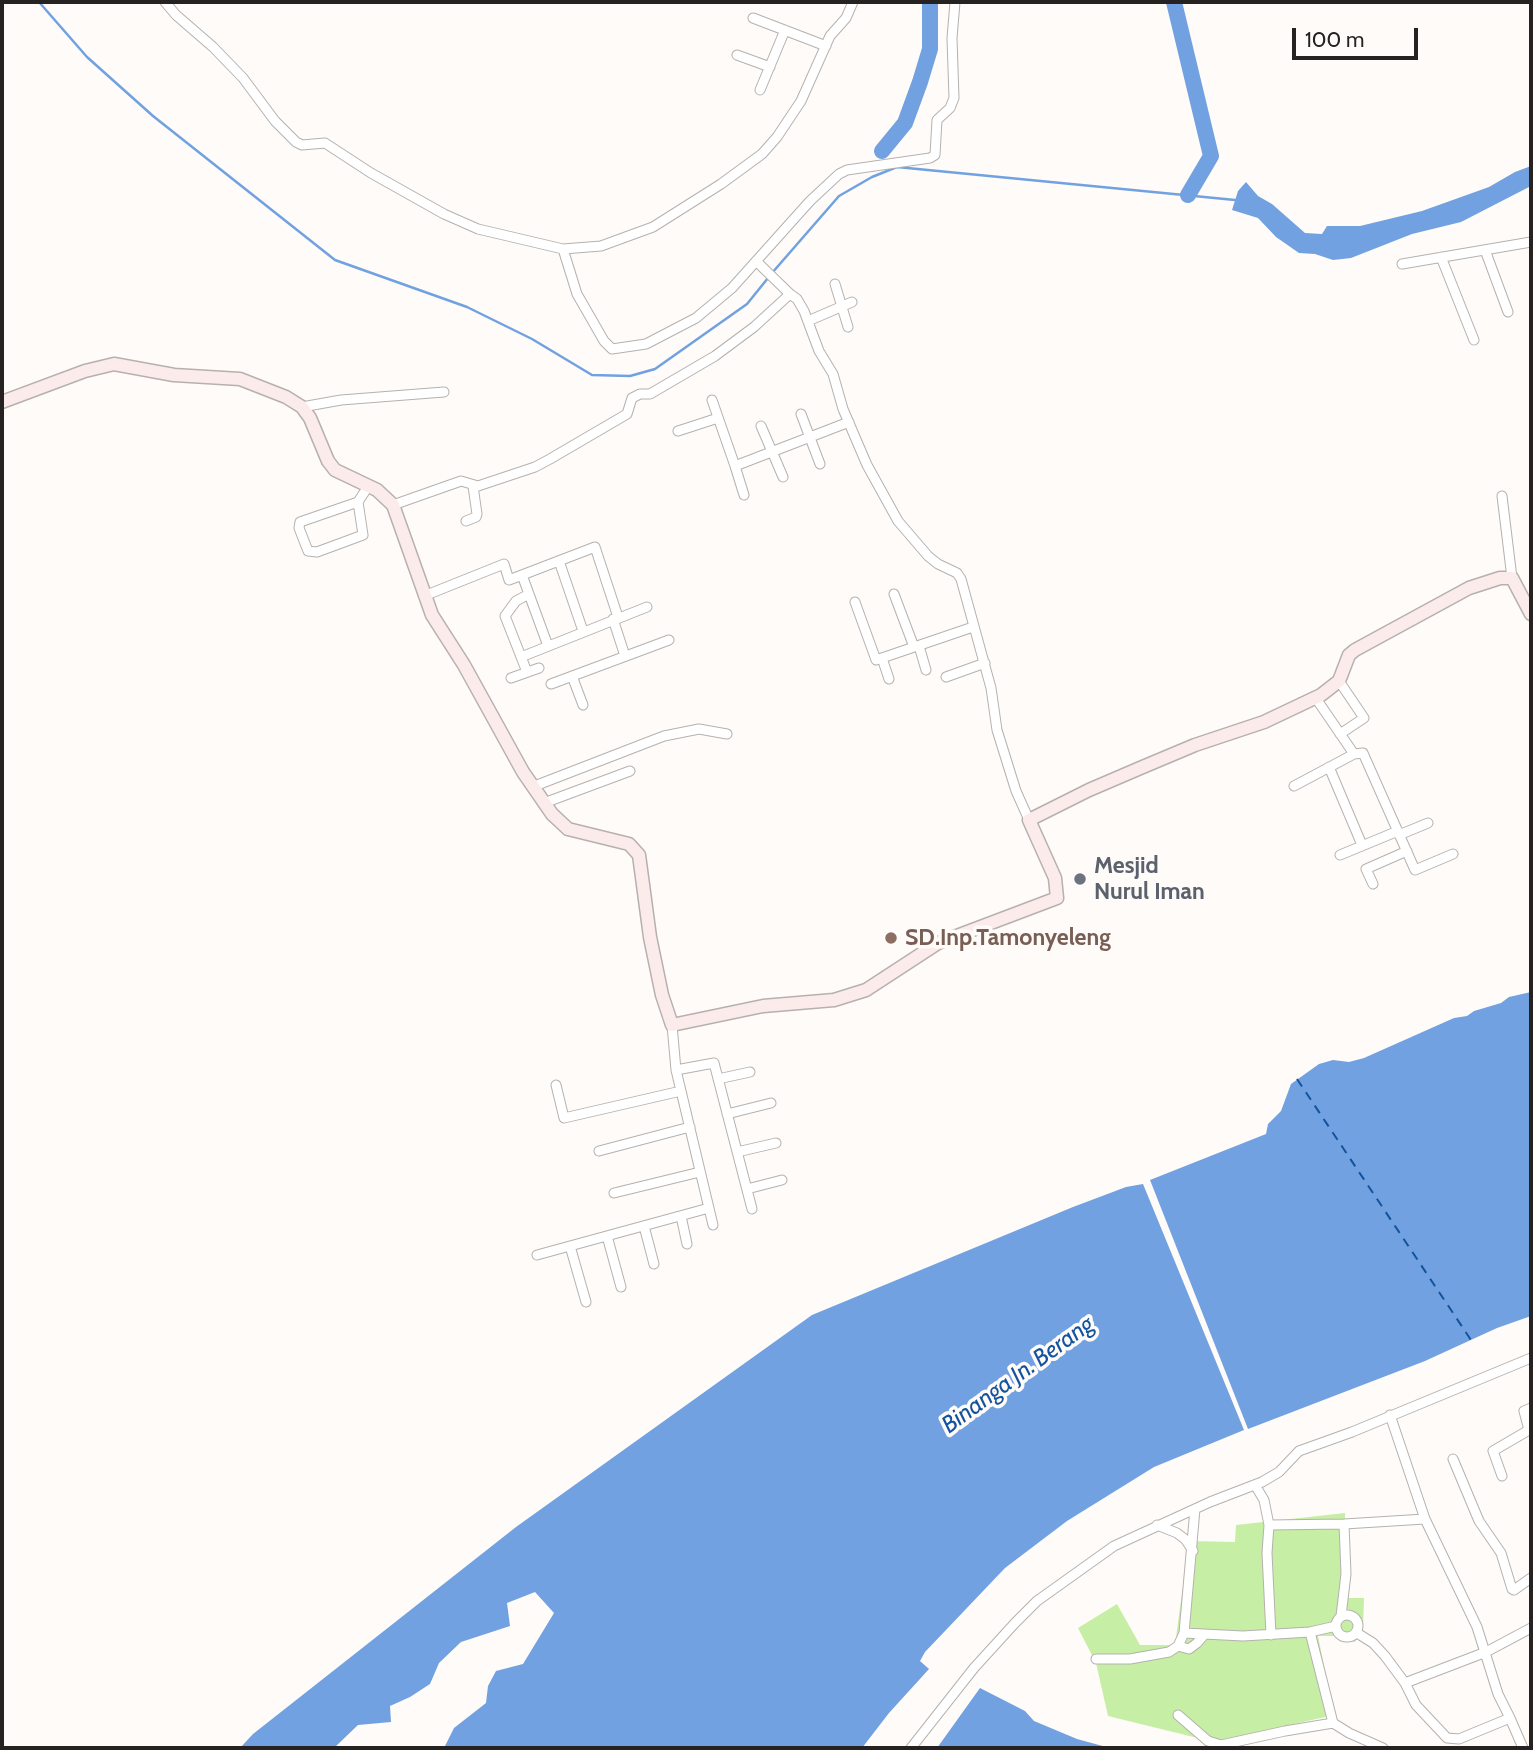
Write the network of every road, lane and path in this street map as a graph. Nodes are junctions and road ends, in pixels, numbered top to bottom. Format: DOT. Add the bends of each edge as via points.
graph roads {
  1 [pos="165,2"];
  2 [pos="853,2"];
  3 [pos="955,2"];
  4 [pos="753,18"];
  5 [pos="785,30"];
  6 [pos="826,46"];
  7 [pos="737,55"];
  8 [pos="770,67"];
  9 [pos="760,90"];
  10 [pos="1530,245"];
  11 [pos="563,248"];
  12 [pos="1485,250"];
  13 [pos="1441,257"];
  14 [pos="759,264"];
  15 [pos="1402,264"];
  16 [pos="835,284"];
  17 [pos="788,292"];
  18 [pos="852,302"];
  19 [pos="841,306"];
  20 [pos="1508,312"];
  21 [pos="808,321"];
  22 [pos="848,327"];
  23 [pos="1474,340"];
  24 [pos="444,391"];
  25 [pos="712,400"];
  26 [pos="2,402"];
  27 [pos="302,407"];
  28 [pos="801,414"];
  29 [pos="718,418"];
  30 [pos="849,422"];
  31 [pos="761,426"];
  32 [pos="678,431"];
  33 [pos="809,436"];
  34 [pos="772,451"];
  35 [pos="820,464"];
  36 [pos="735,466"];
  37 [pos="783,477"];
  38 [pos="369,485"];
  39 [pos="473,486"];
  40 [pos="744,495"];
  41 [pos="1502,496"];
  42 [pos="358,502"];
  43 [pos="393,505"];
  44 [pos="466,521"];
  45 [pos="559,561"];
  46 [pos="522,575"];
  47 [pos="1511,578"];
  48 [pos="529,594"];
  49 [pos="894,594"];
  50 [pos="424,596"];
  51 [pos="855,602"];
  52 [pos="647,607"];
  53 [pos="1531,614"];
  54 [pos="616,618"];
  55 [pos="974,627"];
  56 [pos="583,631"];
  57 [pos="669,640"];
  58 [pos="548,646"];
  59 [pos="916,646"];
  60 [pos="625,656"];
  61 [pos="521,657"];
  62 [pos="882,658"];
  63 [pos="985,663"];
  64 [pos="539,668"];
  65 [pos="926,670"];
  66 [pos="527,672"];
  67 [pos="572,676"];
  68 [pos="946,677"];
  69 [pos="511,678"];
  70 [pos="889,679"];
  71 [pos="1339,681"];
  72 [pos="551,684"];
  73 [pos="1315,697"];
  74 [pos="583,705"];
  75 [pos="727,734"];
  76 [pos="1340,734"];
  77 [pos="1354,754"];
  78 [pos="1329,767"];
  79 [pos="630,771"];
  80 [pos="1294,786"];
  81 [pos="532,787"];
  82 [pos="544,803"];
  83 [pos="1028,820"];
  84 [pos="1427,823"];
  85 [pos="1399,833"];
  86 [pos="1362,845"];
  87 [pos="1407,851"];
  88 [pos="1453,854"];
  89 [pos="1340,855"];
  90 [pos="1373,884"];
  91 [pos="672,1025"];
  92 [pos="676,1070"];
  93 [pos="750,1072"];
  94 [pos="718,1079"];
  95 [pos="556,1085"];
  96 [pos="681,1091"];
  97 [pos="771,1103"];
  98 [pos="727,1114"];
  99 [pos="690,1127"];
  100 [pos="776,1143"];
  101 [pos="599,1151"];
  102 [pos="737,1152"];
  103 [pos="700,1172"];
  104 [pos="782,1180"];
  105 [pos="747,1189"];
  106 [pos="614,1193"];
  107 [pos="709,1208"];
  108 [pos="752,1209"];
  109 [pos="681,1216"];
  110 [pos="713,1225"];
  111 [pos="644,1226"];
  112 [pos="607,1236"];
  113 [pos="687,1244"];
  114 [pos="570,1246"];
  115 [pos="537,1255"];
  116 [pos="654,1264"];
  117 [pos="621,1287"];
  118 [pos="586,1302"];
  119 [pos="1531,1357"];
  120 [pos="1531,1408"];
  121 [pos="1390,1415"];
  122 [pos="1453,1459"];
  123 [pos="1502,1476"];
  124 [pos="1255,1485"];
  125 [pos="1195,1509"];
  126 [pos="1425,1519"];
  127 [pos="1344,1524"];
  128 [pos="1157,1525"];
  129 [pos="1269,1525"];
  130 [pos="1193,1551"];
  131 [pos="1531,1578"];
  132 [pos="1341,1616"];
  133 [pos="1336,1626"];
  134 [pos="1531,1628"];
  135 [pos="1310,1632"];
  136 [pos="1184,1633"];
  137 [pos="1357,1633"];
  138 [pos="1204,1635"];
  139 [pos="1271,1636"];
  140 [pos="1178,1646"];
  141 [pos="1486,1652"];
  142 [pos="1096,1659"];
  143 [pos="1405,1683"];
  144 [pos="1178,1715"];
  145 [pos="1510,1718"];
  146 [pos="1334,1723"];
  147 [pos="911,1748"];
  148 [pos="1383,1748"];
  149 [pos="1523,1748"];
  1 -- 11 [label="street" via="243,78 296,142 325,143 371,173 478,229"];
  2 -- 6 [label="street"];
  3 -- 14 [label="street" via="954,98 937,120 935,155 843,172 810,201"];
  4 -- 5 [label="street"];
  5 -- 6 [label="street"];
  5 -- 8 [label="street"];
  6 -- 11 [label="street" via="801,101 762,154 653,227 601,246"];
  7 -- 8 [label="street"];
  8 -- 9 [label="street"];
  10 -- 12 [label="street"];
  11 -- 14 [label="street" via="577,295 604,341 615,349 652,342 696,318"];
  12 -- 13 [label="street"];
  12 -- 20 [label="street"];
  13 -- 15 [label="street"];
  13 -- 23 [label="street"];
  14 -- 17 [label="street"];
  16 -- 19 [label="street"];
  17 -- 21 [label="street"];
  17 -- 39 [label="street" via="754,327 703,363 650,394 632,398 624,416 535,467"];
  18 -- 19 [label="street"];
  19 -- 21 [label="street"];
  19 -- 22 [label="street"];
  21 -- 30 [label="street"];
  24 -- 27 [label="street"];
  25 -- 29 [label="street"];
  26 -- 27 [label="street" via="114,363 174,375 240,379"];
  27 -- 38 [label="street" via="331,466 345,477"];
  28 -- 33 [label="street"];
  29 -- 32 [label="street"];
  29 -- 36 [label="street"];
  30 -- 33 [label="street"];
  30 -- 55 [label="street" via="898,521 928,556 959,575"];
  31 -- 34 [label="street"];
  33 -- 34 [label="street"];
  33 -- 35 [label="street"];
  34 -- 36 [label="street"];
  34 -- 37 [label="street"];
  36 -- 40 [label="street"];
  38 -- 42 [label="street"];
  38 -- 43 [label="street"];
  39 -- 43 [label="street" via="465,481 456,483"];
  39 -- 44 [label="street" via="477,514"];
  41 -- 47 [label="street"];
  42 -- 42 [label="street" via="300,522 308,551 362,536"];
  43 -- 50 [label="street"];
  45 -- 46 [label="street"];
  45 -- 54 [label="street" via="594,547"];
  45 -- 56 [label="street"];
  46 -- 48 [label="street"];
  46 -- 50 [label="street" via="509,580 504,564"];
  47 -- 53 [label="street"];
  47 -- 71 [label="street" via="1469,588 1355,650"];
  48 -- 58 [label="street"];
  48 -- 61 [label="street" via="516,601 505,616"];
  49 -- 59 [label="street"];
  50 -- 81 [label="street"];
  51 -- 62 [label="street" via="876,660"];
  52 -- 54 [label="street"];
  54 -- 56 [label="street"];
  54 -- 60 [label="street"];
  55 -- 59 [label="street"];
  55 -- 63 [label="street"];
  56 -- 58 [label="street"];
  57 -- 60 [label="street"];
  58 -- 61 [label="street"];
  59 -- 62 [label="street"];
  59 -- 65 [label="street"];
  60 -- 67 [label="street"];
  61 -- 66 [label="street"];
  62 -- 70 [label="street"];
  63 -- 68 [label="street"];
  63 -- 83 [label="street" via="999,740"];
  64 -- 66 [label="street"];
  66 -- 69 [label="street"];
  67 -- 72 [label="street"];
  67 -- 74 [label="street"];
  71 -- 73 [label="street"];
  71 -- 76 [label="street" via="1364,718"];
  73 -- 76 [label="street"];
  73 -- 83 [label="street" via="1264,722 1145,766"];
  75 -- 81 [label="street" via="699,729 664,736"];
  76 -- 77 [label="street"];
  77 -- 78 [label="street"];
  77 -- 85 [label="street" via="1363,753"];
  78 -- 80 [label="street"];
  78 -- 86 [label="street"];
  79 -- 82 [label="street"];
  81 -- 82 [label="street"];
  82 -- 91 [label="street" via="568,829 629,844 639,855 650,937"];
  83 -- 91 [label="street" via="1055,878 1057,898 938,943 877,984 844,999 763,1006"];
  84 -- 85 [label="street"];
  85 -- 86 [label="street"];
  85 -- 87 [label="street"];
  86 -- 89 [label="street"];
  87 -- 88 [label="street" via="1415,870"];
  87 -- 90 [label="street" via="1366,869"];
  91 -- 92 [label="street"];
  92 -- 94 [label="street" via="714,1063"];
  92 -- 96 [label="street"];
  93 -- 94 [label="street"];
  94 -- 98 [label="street"];
  95 -- 96 [label="street" via="564,1118"];
  96 -- 99 [label="street"];
  97 -- 98 [label="street"];
  98 -- 102 [label="street"];
  99 -- 101 [label="street"];
  99 -- 103 [label="street"];
  100 -- 102 [label="street"];
  102 -- 105 [label="street"];
  103 -- 106 [label="street"];
  103 -- 107 [label="street"];
  104 -- 105 [label="street"];
  105 -- 108 [label="street"];
  107 -- 109 [label="street"];
  107 -- 110 [label="street"];
  109 -- 111 [label="street"];
  109 -- 113 [label="street"];
  111 -- 112 [label="street"];
  111 -- 116 [label="street"];
  112 -- 114 [label="street"];
  112 -- 117 [label="street"];
  114 -- 115 [label="street"];
  114 -- 118 [label="street"];
  119 -- 121 [label="street"];
  120 -- 123 [label="street" via="1524,1411 1529,1430 1493,1451"];
  121 -- 124 [label="street" via="1299,1451 1279,1472"];
  121 -- 126 [label="street"];
  122 -- 131 [label="street" via="1479,1521 1498,1548 1512,1589"];
  124 -- 125 [label="street"];
  124 -- 129 [label="street" via="1264,1500"];
  125 -- 128 [label="street"];
  125 -- 130 [label="street"];
  126 -- 127 [label="street"];
  126 -- 141 [label="street"];
  127 -- 129 [label="street"];
  127 -- 132 [label="street" via="1346,1574"];
  128 -- 130 [label="street" via="1177,1533"];
  128 -- 147 [label="street" via="1114,1546 1037,1601 994,1645"];
  129 -- 139 [label="street"];
  130 -- 136 [label="street"];
  132 -- 133 [label="street"];
  132 -- 137 [label="street" via="1356,1619"];
  133 -- 135 [label="street"];
  133 -- 137 [label="street" via="1345,1637"];
  134 -- 141 [label="street"];
  135 -- 139 [label="street"];
  135 -- 146 [label="street"];
  136 -- 138 [label="street"];
  136 -- 140 [label="street"];
  137 -- 143 [label="street" via="1373,1643"];
  138 -- 139 [label="street"];
  138 -- 140 [label="street" via="1189,1649"];
  140 -- 142 [label="street" via="1146,1657"];
  141 -- 143 [label="street"];
  141 -- 145 [label="street"];
  143 -- 145 [label="street" via="1416,1705 1450,1740"];
  144 -- 146 [label="street" via="1208,1741 1220,1745"];
  145 -- 149 [label="street"];
  146 -- 148 [label="street"];
}
